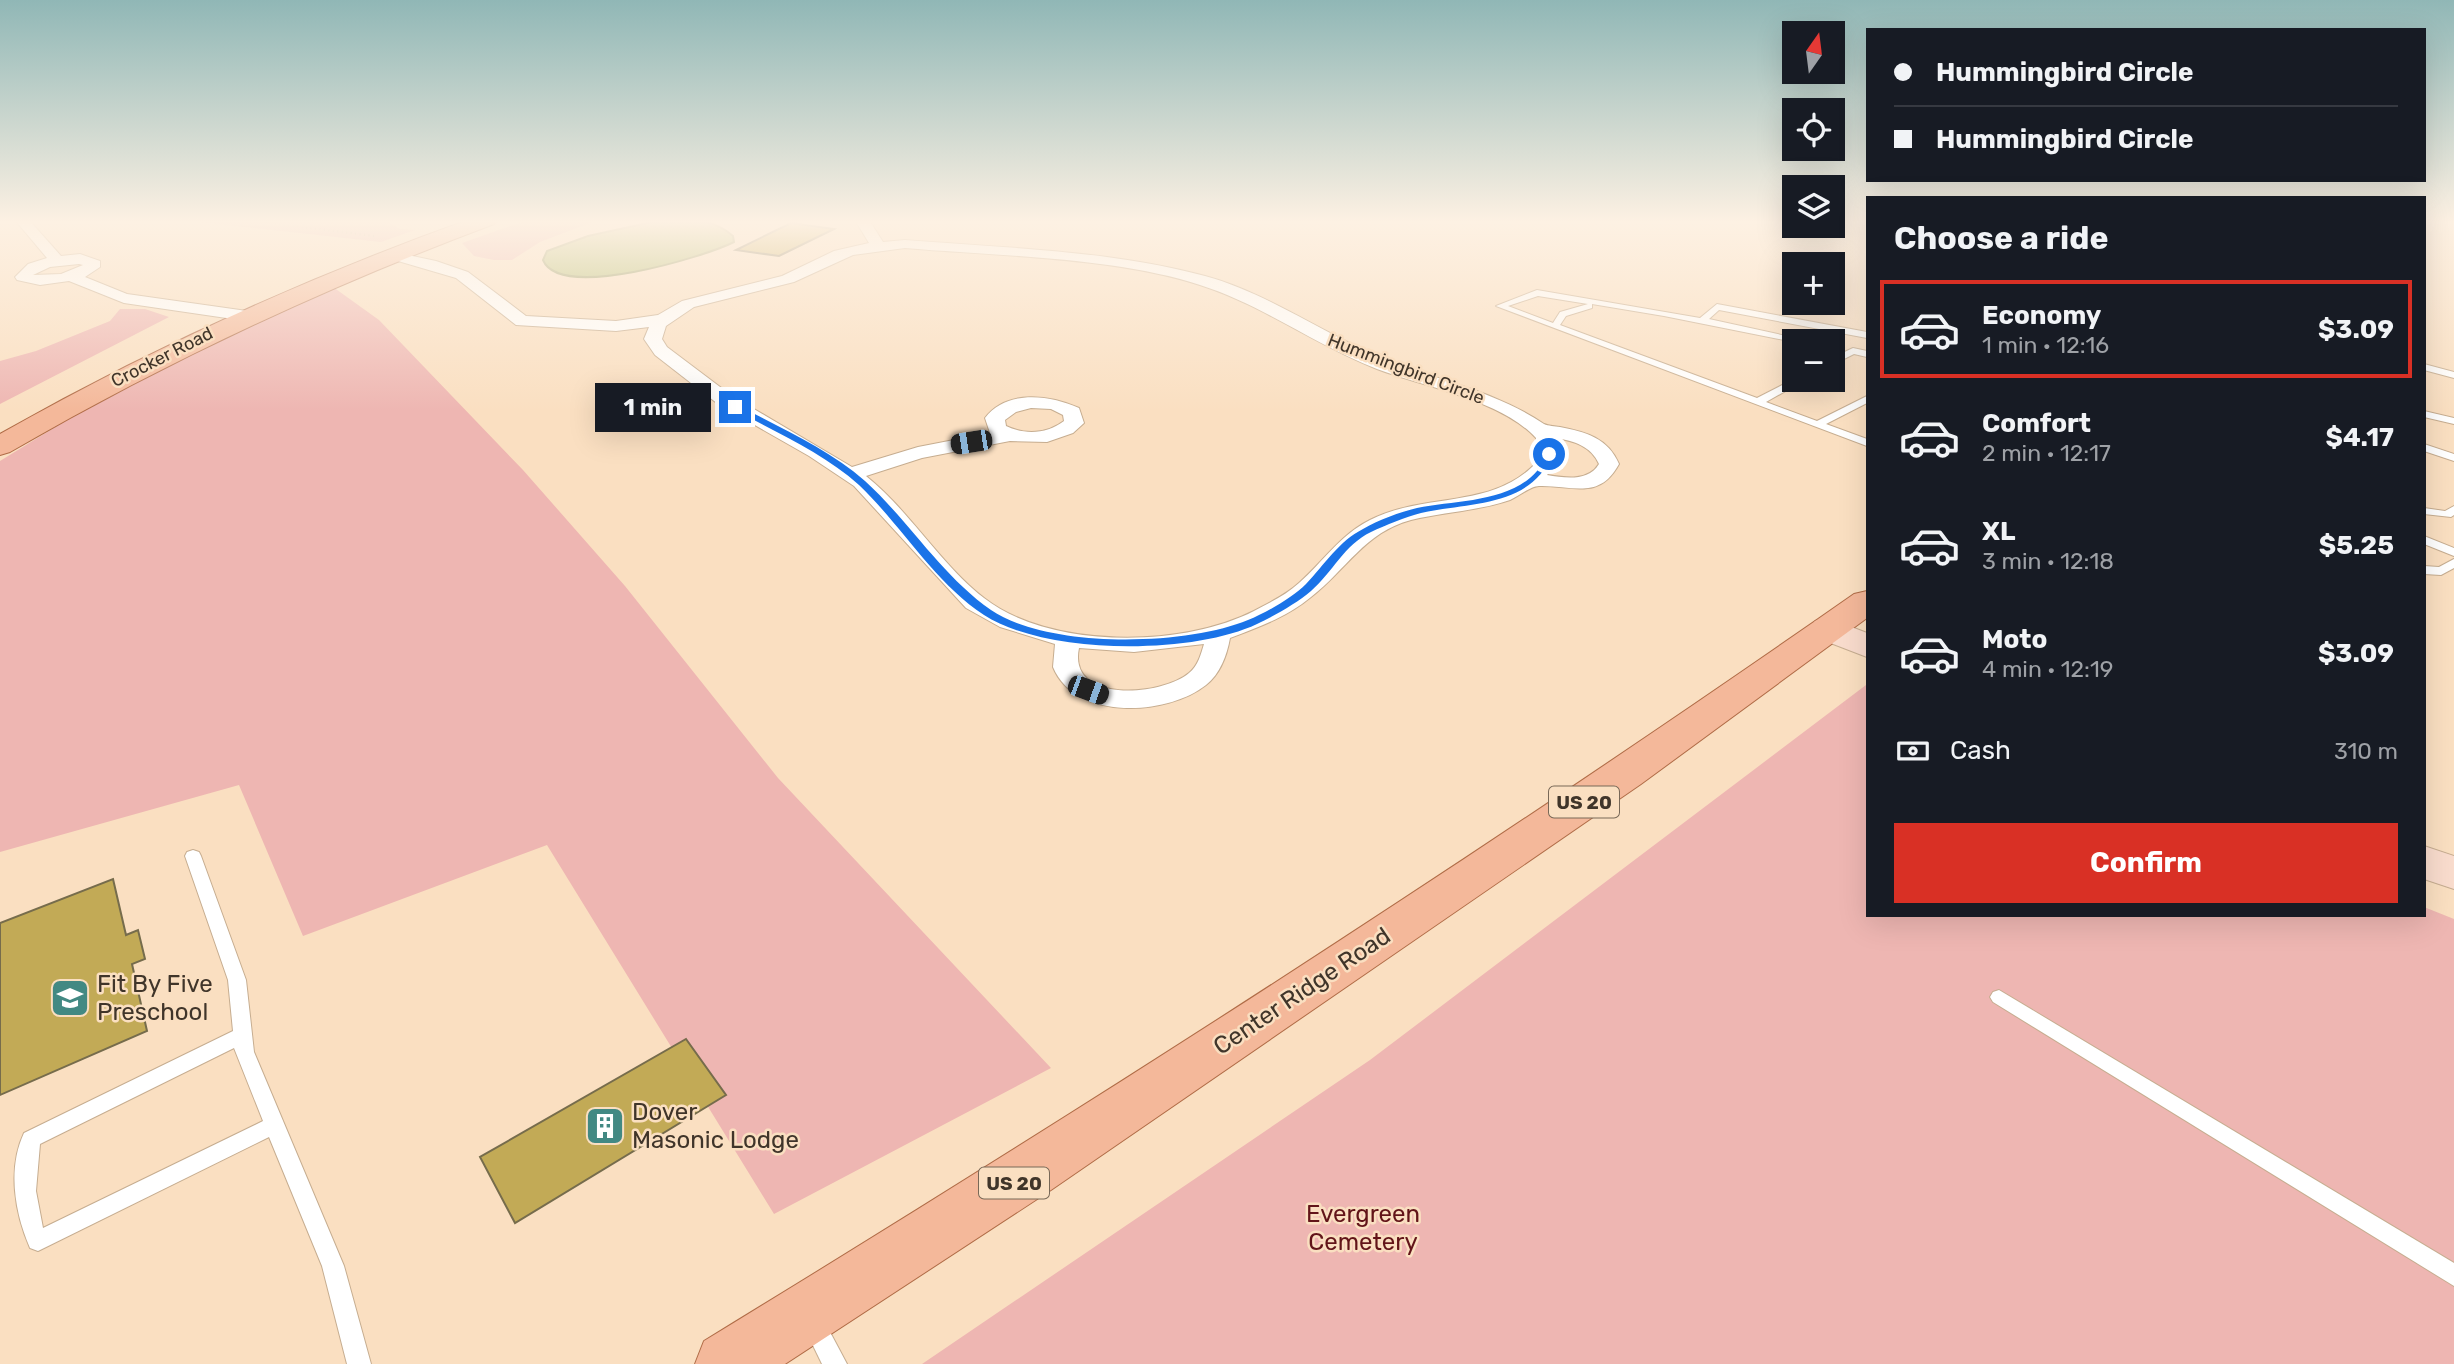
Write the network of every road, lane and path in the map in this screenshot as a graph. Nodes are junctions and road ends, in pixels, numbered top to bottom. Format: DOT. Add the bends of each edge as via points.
graph roads {
  1 [pos="89,284"];
  2 [pos="289,284"];
  3 [pos="312,284"];
  4 [pos="473,284"];
  5 [pos="771,284"];
  6 [pos="1210,284"];
  7 [pos="1601,305"];
  8 [pos="219,313"];
  9 [pos="247,316"];
  10 [pos="1703,320"];
  11 [pos="652,321"];
  12 [pos="1555,327"];
  13 [pos="1866,335"];
  14 [pos="1782,336"];
  15 [pos="1845,349"];
  16 [pos="1853,351"];
  17 [pos="1866,354"];
  18 [pos="1845,355"];
  19 [pos="2426,368"];
  20 [pos="2454,375"];
  21 [pos="1782,389"];
  22 [pos="1866,400"];
  23 [pos="1758,402"];
  24 [pos="2426,414"];
  25 [pos="2454,421"];
  26 [pos="0,424"];
  27 [pos="1817,425"];
  28 [pos="1541,430"];
  29 [pos="1011,435"];
  30 [pos="1866,443"];
  31 [pos="0,446"];
  32 [pos="2426,448"];
  33 [pos="2454,458"];
  34 [pos="849,474"];
  35 [pos="1534,479"];
  36 [pos="2454,509"];
  37 [pos="2426,511"];
  38 [pos="2426,541"];
  39 [pos="2454,552"];
  40 [pos="2454,563"];
  41 [pos="2426,570"];
  42 [pos="1866,603"];
  43 [pos="1828,629"];
  44 [pos="1218,634"];
  45 [pos="1069,640"];
  46 [pos="1866,646"];
  47 [pos="193,856"];
  48 [pos="2426,863"];
  49 [pos="2454,873"];
  50 [pos="1999,997"];
  51 [pos="243,1035"];
  52 [pos="274,1125"];
  53 [pos="2454,1275"];
  54 [pos="808,1313"];
  55 [pos="359,1364"];
  56 [pos="727,1364"];
  57 [pos="835,1364"];
  1 -- 8 [label="street" via="124,298"];
  2 -- 8 [label="main road, Crocker Road"];
  3 -- 9 [label="main road, Crocker Road"];
  4 -- 11 [label="street" via="522,321 616,326"];
  5 -- 11 [label="street, Hummingbird Circle" via="696,301"];
  6 -- 28 [label="street, Hummingbird Circle" via="1259,301 1381,364 1510,409"];
  7 -- 10 [label="lane"];
  7 -- 12 [label="lane" via="1570,310 1558,317"];
  7 -- 12 [label="lane" via="1537,293 1500,306"];
  8 -- 9 [label="street"];
  8 -- 26 [label="main road, Crocker Road" via="114,362"];
  9 -- 31 [label="main road, Crocker Road" via="117,379"];
  10 -- 13 [label="lane" via="1717,307"];
  10 -- 14 [label="lane"];
  11 -- 34 [label="street" via="661,351 725,400"];
  12 -- 23 [label="lane"];
  15 -- 16 [label="lane"];
  16 -- 17 [label="lane"];
  16 -- 18 [label="lane"];
  19 -- 20 [label="lane"];
  21 -- 23 [label="lane"];
  22 -- 27 [label="lane"];
  23 -- 27 [label="lane"];
  24 -- 25 [label="lane"];
  27 -- 30 [label="lane"];
  28 -- 35 [label="street" via="1549,454"];
  28 -- 35 [label="street, Hummingbird Circle" via="1587,440 1604,452 1609,464 1602,474 1583,482"];
  29 -- 34 [label="street" via="918,453"];
  32 -- 33 [label="lane"];
  34 -- 45 [label="street" via="875,495 975,603 1007,622"];
  35 -- 44 [label="street" via="1498,497 1416,511 1382,522 1345,545 1290,602"];
  36 -- 37 [label="lane" via="2447,515"];
  38 -- 39 [label="lane"];
  40 -- 41 [label="lane" via="2441,571"];
  42 -- 43 [label="main road, Center Ridge Road / US 20"];
  43 -- 46 [label="main road"];
  43 -- 54 [label="main road, Center Ridge Road / US 20" via="1569,812 1031,1172"];
  44 -- 45 [label="street" via="1151,643"];
  44 -- 45 [label="street" via="1212,659 1201,676 1173,694 1152,698 1107,697 1075,682 1066,670 1064,656"];
  47 -- 51 [label="lane" via="237,980"];
  48 -- 49 [label="main road"];
  50 -- 53 [label="lane"];
  51 -- 52 [label="lane" via="244,1052"];
  51 -- 52 [label="lane" via="31,1139 24,1194 30,1226 37,1241"];
  52 -- 55 [label="lane" via="333,1266"];
  54 -- 56 [label="main road, Center Ridge Road / US 20"];
  54 -- 57 [label="lane"];
}
